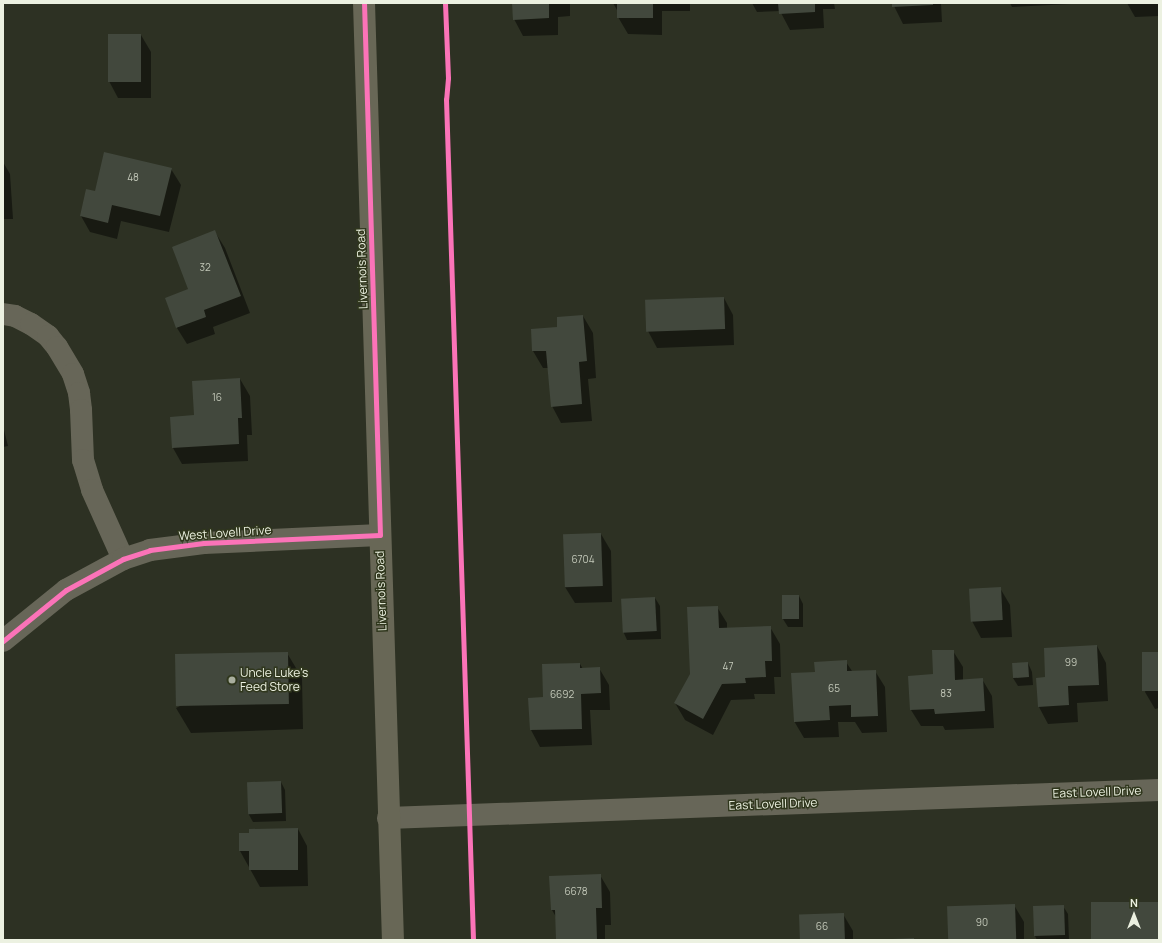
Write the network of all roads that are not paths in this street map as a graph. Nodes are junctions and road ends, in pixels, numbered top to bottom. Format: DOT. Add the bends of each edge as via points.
graph roads {
  1 [pos="364,3"];
  2 [pos="3,314"];
  3 [pos="380,535"];
  4 [pos="123,559"];
  5 [pos="3,641"];
  6 [pos="1159,790"];
  7 [pos="388,818"];
  8 [pos="393,940"];
  1 -- 3 [label="street, Livernois Road"];
  2 -- 4 [label="street" via="31,324 48,336 73,374 79,398 83,460 92,490"];
  3 -- 4 [label="street, West Lovell Drive" via="204,542 150,550"];
  3 -- 7 [label="street, Livernois Road"];
  4 -- 5 [label="street, West Lovell Drive" via="66,590"];
  6 -- 7 [label="street, East Lovell Drive"];
  7 -- 8 [label="street, Livernois Road"];
}
